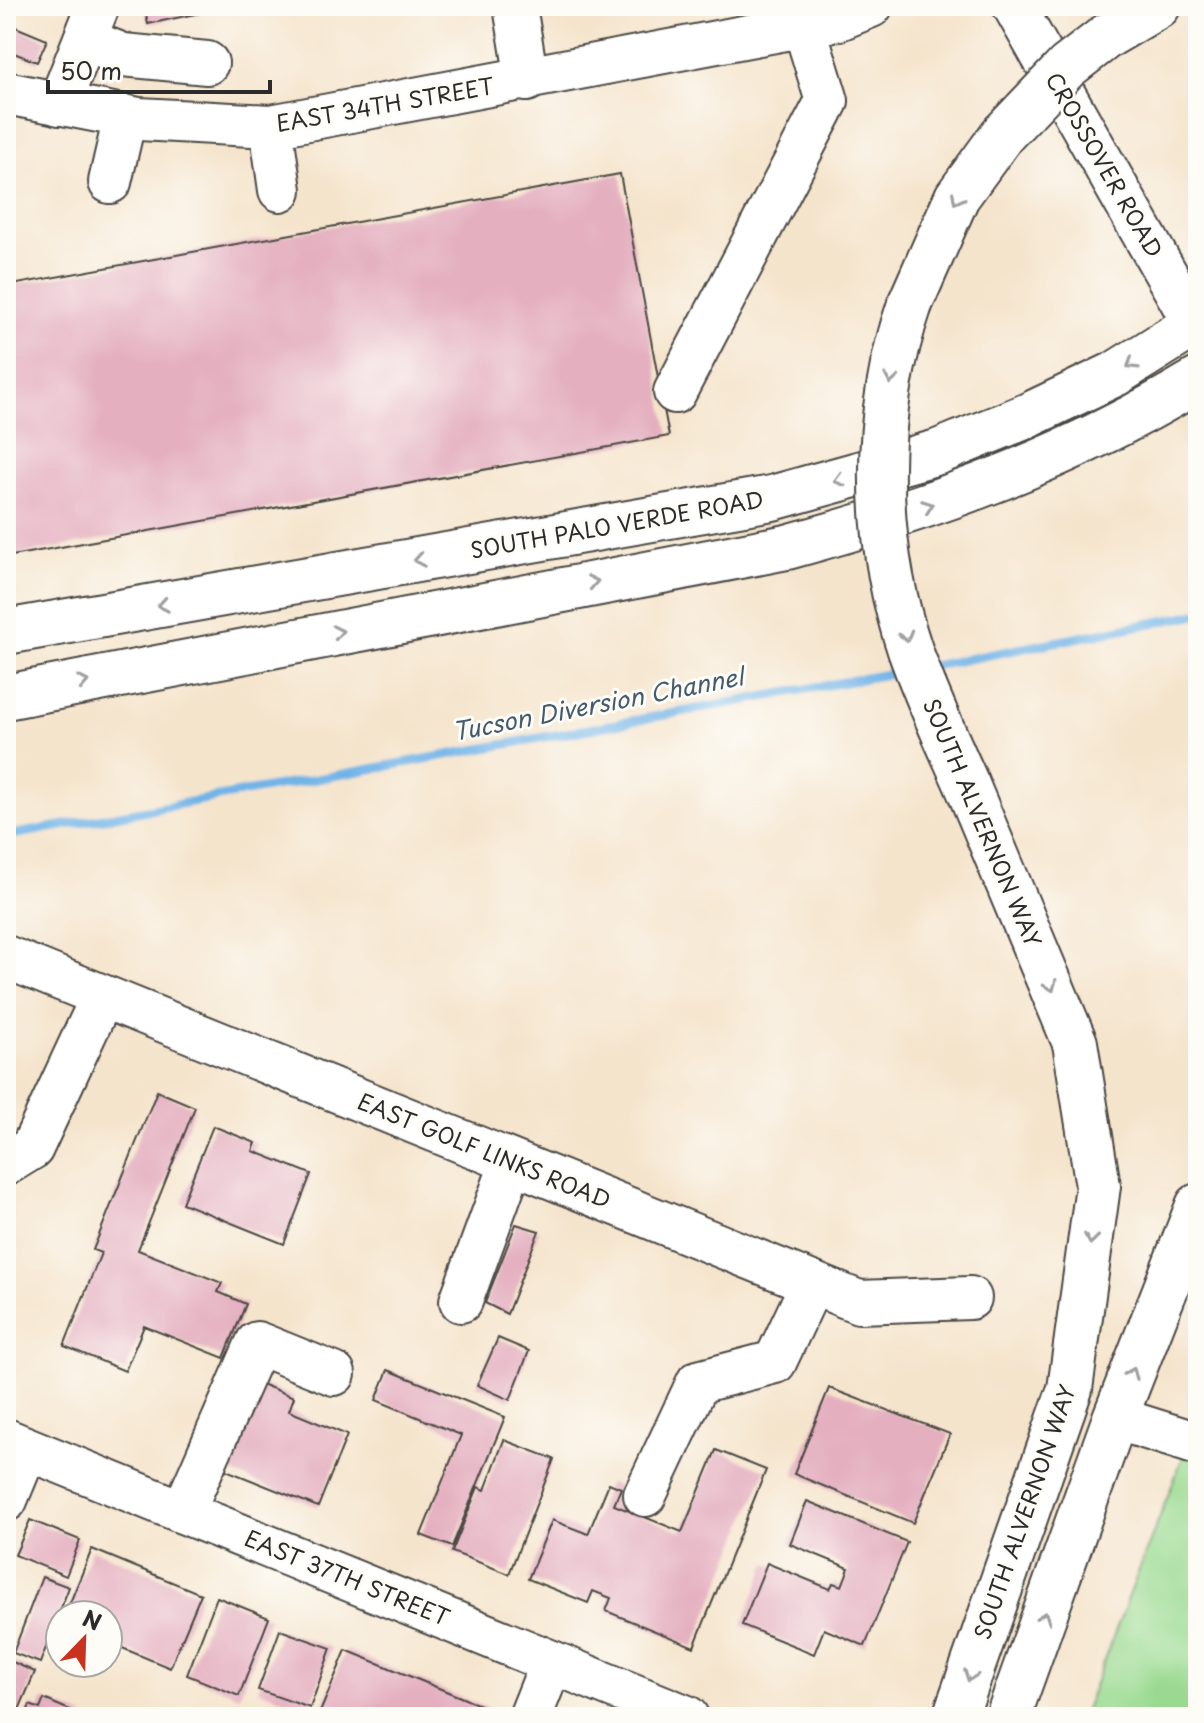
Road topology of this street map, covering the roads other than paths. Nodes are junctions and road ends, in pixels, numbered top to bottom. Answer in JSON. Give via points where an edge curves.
{"nodes":[{"id":1,"x":515,"y":6,"type":"edge"},
{"id":2,"x":871,"y":6,"type":"edge"},
{"id":3,"x":1014,"y":6,"type":"edge"},
{"id":4,"x":1158,"y":6,"type":"edge"},
{"id":5,"x":91,"y":23,"type":"edge"},
{"id":6,"x":804,"y":26,"type":"junction"},
{"id":7,"x":207,"y":63,"type":"dead end"},
{"id":8,"x":527,"y":80,"type":"junction"},
{"id":9,"x":6,"y":93,"type":"edge"},
{"id":10,"x":59,"y":104,"type":"junction"},
{"id":11,"x":125,"y":117,"type":"junction"},
{"id":12,"x":271,"y":126,"type":"junction"},
{"id":13,"x":110,"y":182,"type":"dead end"},
{"id":14,"x":280,"y":190,"type":"dead end"},
{"id":15,"x":1196,"y":323,"type":"edge"},
{"id":16,"x":1198,"y":380,"type":"edge"},
{"id":17,"x":675,"y":392,"type":"dead end"},
{"id":18,"x":6,"y":632,"type":"edge"},
{"id":19,"x":6,"y":697,"type":"edge"},
{"id":20,"x":6,"y":957,"type":"edge"},
{"id":21,"x":102,"y":997,"type":"junction"},
{"id":22,"x":512,"y":1162,"type":"junction"},
{"id":23,"x":6,"y":1164,"type":"edge"},
{"id":24,"x":1198,"y":1206,"type":"edge"},
{"id":25,"x":812,"y":1283,"type":"junction"},
{"id":26,"x":970,"y":1298,"type":"dead end"},
{"id":27,"x":461,"y":1301,"type":"dead end"},
{"id":28,"x":334,"y":1374,"type":"dead end"},
{"id":29,"x":1115,"y":1418,"type":"junction"},
{"id":30,"x":17,"y":1444,"type":"edge"},
{"id":31,"x":1198,"y":1444,"type":"edge"},
{"id":32,"x":645,"y":1495,"type":"dead end"},
{"id":33,"x":6,"y":1500,"type":"edge"},
{"id":34,"x":183,"y":1512,"type":"junction"},
{"id":35,"x":552,"y":1662,"type":"junction"},
{"id":36,"x":530,"y":1717,"type":"edge"},
{"id":37,"x":687,"y":1717,"type":"edge"},
{"id":38,"x":955,"y":1717,"type":"edge"},
{"id":39,"x":1008,"y":1717,"type":"edge"}],
"edges":[{"from":1,"to":8,"type":"street"},
{"from":2,"to":6,"type":"street","name":"EAST 34TH STREET"},
{"from":3,"to":15,"type":"street","name":"CROSSOVER ROAD"},
{"from":4,"to":38,"type":"main road","name":"SOUTH ALVERNON WAY","one_way":true,"bridge":true,"via":[[1107,36],[1056,77],[1002,135],[957,197],[910,304],[883,436],[883,512],[896,602],[910,651],[1075,1043],[1098,1186],[1070,1389]]},
{"from":5,"to":7,"type":"street","via":[[123,55]]},
{"from":5,"to":10,"type":"street"},
{"from":6,"to":8,"type":"street","name":"EAST 34TH STREET"},
{"from":6,"to":17,"type":"street","via":[[827,101]]},
{"from":8,"to":12,"type":"street","name":"EAST 34TH STREET"},
{"from":9,"to":10,"type":"street","name":"EAST 34TH STREET"},
{"from":10,"to":11,"type":"street","name":"EAST 34TH STREET"},
{"from":11,"to":12,"type":"street","name":"EAST 34TH STREET"},
{"from":11,"to":13,"type":"street"},
{"from":12,"to":14,"type":"street"},
{"from":15,"to":18,"type":"main road","name":"SOUTH PALO VERDE ROAD","one_way":true,"via":[[1115,374],[1016,421],[938,452],[772,498]]},
{"from":19,"to":16,"type":"main road","one_way":true,"via":[[787,547],[909,513],[996,481],[1096,437]]},
{"from":20,"to":21,"type":"street","name":"EAST GOLF LINKS ROAD"},
{"from":21,"to":22,"type":"street","name":"EAST GOLF LINKS ROAD"},
{"from":21,"to":23,"type":"street","via":[[32,1148]]},
{"from":22,"to":25,"type":"street","name":"EAST GOLF LINKS ROAD"},
{"from":22,"to":27,"type":"street"},
{"from":29,"to":24,"type":"main road","one_way":true},
{"from":25,"to":26,"type":"street","name":"EAST GOLF LINKS ROAD","via":[[859,1302]]},
{"from":25,"to":32,"type":"street","via":[[775,1362],[698,1382]]},
{"from":28,"to":34,"type":"street","via":[[257,1343]]},
{"from":29,"to":31,"type":"street"},
{"from":39,"to":29,"type":"main road","one_way":true},
{"from":30,"to":33,"type":"street"},
{"from":30,"to":34,"type":"street","name":"EAST 37TH STREET"},
{"from":34,"to":35,"type":"street","name":"EAST 37TH STREET"},
{"from":35,"to":36,"type":"street"},
{"from":35,"to":37,"type":"street","name":"EAST 37TH STREET"}]}
